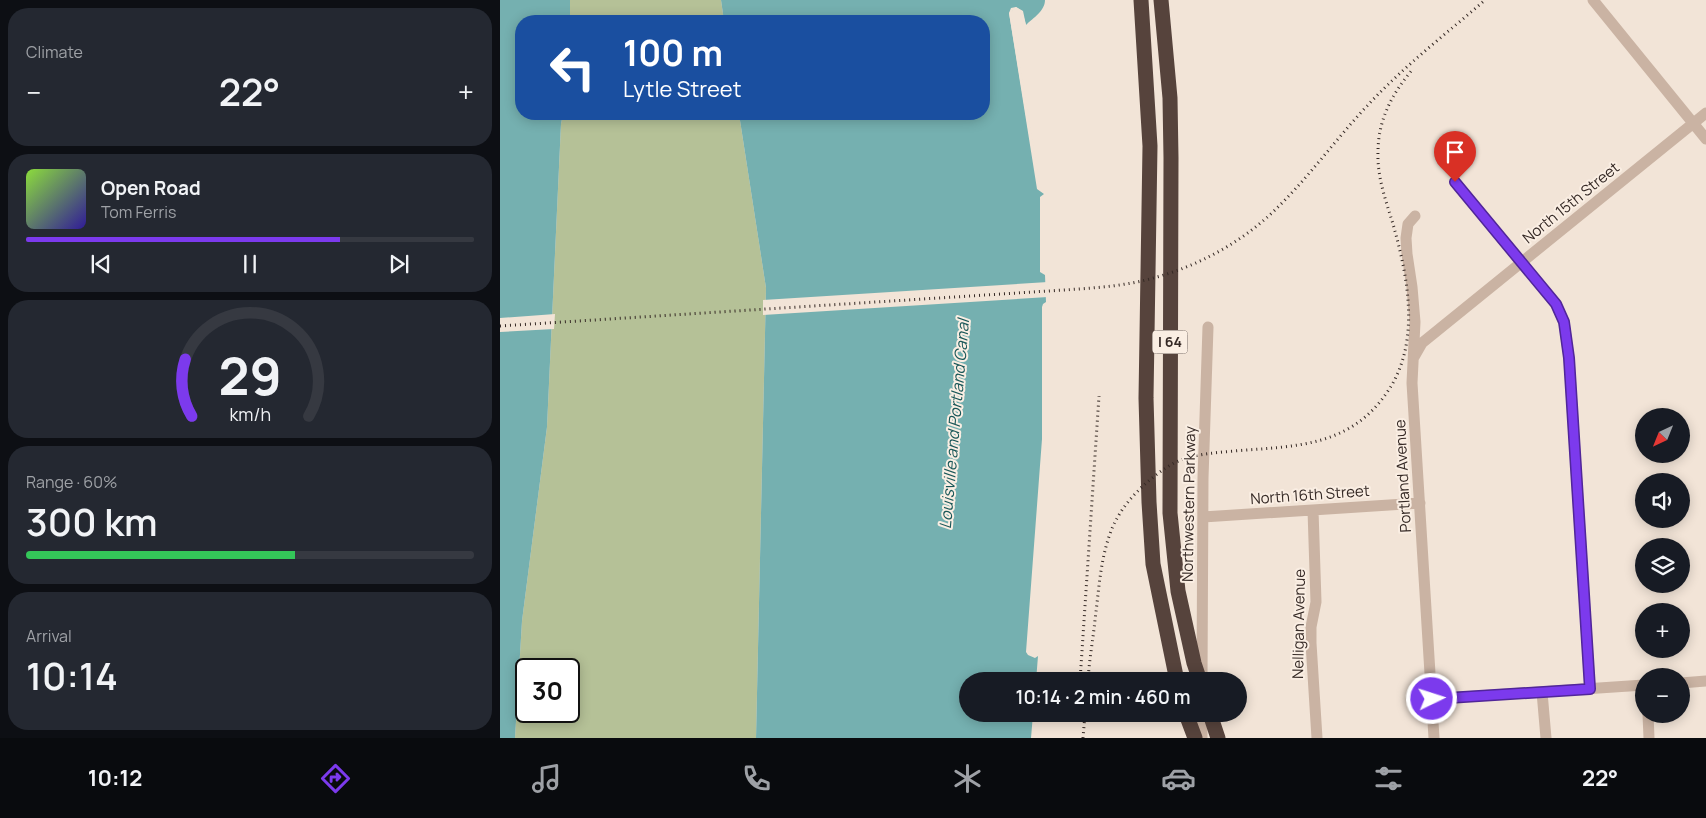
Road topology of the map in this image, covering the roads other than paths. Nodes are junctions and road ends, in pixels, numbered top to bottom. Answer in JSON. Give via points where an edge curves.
{"nodes":[{"id":1,"x":1141,"y":0,"type":"edge"},
{"id":2,"x":1162,"y":0,"type":"edge"},
{"id":3,"x":1593,"y":0,"type":"edge"},
{"id":4,"x":1706,"y":113,"type":"edge"},
{"id":5,"x":1694,"y":122,"type":"junction"},
{"id":6,"x":1706,"y":139,"type":"edge"},
{"id":7,"x":1455,"y":182,"type":"dead end"},
{"id":8,"x":1415,"y":216,"type":"dead end"},
{"id":9,"x":1522,"y":262,"type":"junction"},
{"id":10,"x":1208,"y":327,"type":"dead end"},
{"id":11,"x":1413,"y":358,"type":"junction"},
{"id":12,"x":1420,"y":503,"type":"junction"},
{"id":13,"x":1313,"y":510,"type":"junction"},
{"id":14,"x":1203,"y":517,"type":"junction"},
{"id":15,"x":1175,"y":672,"type":"edge"},
{"id":16,"x":1198,"y":672,"type":"edge"},
{"id":17,"x":1201,"y":672,"type":"edge"},
{"id":18,"x":1706,"y":682,"type":"edge"},
{"id":19,"x":1690,"y":683,"type":"edge"},
{"id":20,"x":1635,"y":686,"type":"edge"},
{"id":21,"x":1590,"y":689,"type":"junction"},
{"id":22,"x":1542,"y":692,"type":"junction"},
{"id":23,"x":1432,"y":699,"type":"junction"},
{"id":24,"x":1189,"y":722,"type":"edge"},
{"id":25,"x":1202,"y":722,"type":"edge"},
{"id":26,"x":1213,"y":722,"type":"edge"},
{"id":27,"x":1648,"y":723,"type":"edge"},
{"id":28,"x":1195,"y":738,"type":"edge"},
{"id":29,"x":1202,"y":738,"type":"edge"},
{"id":30,"x":1218,"y":738,"type":"edge"},
{"id":31,"x":1317,"y":738,"type":"edge"},
{"id":32,"x":1434,"y":738,"type":"edge"},
{"id":33,"x":1546,"y":738,"type":"edge"},
{"id":34,"x":1649,"y":738,"type":"edge"}],
"edges":[{"from":1,"to":15,"type":"highway","number":"I 64","via":[[1150,146],[1146,398],[1152,564]]},
{"from":2,"to":16,"type":"highway","number":"I 64","via":[[1171,158],[1170,513],[1178,591]]},
{"from":3,"to":5,"type":"street"},
{"from":4,"to":5,"type":"street","name":"North 15th Street"},
{"from":5,"to":6,"type":"street"},
{"from":5,"to":9,"type":"street","name":"North 15th Street"},
{"from":7,"to":9,"type":"street"},
{"from":8,"to":11,"type":"street","name":"Portland Avenue","via":[[1408,224],[1406,238],[1415,322]]},
{"from":9,"to":11,"type":"street","name":"North 15th Street","via":[[1422,344]]},
{"from":9,"to":21,"type":"street","via":[[1556,304],[1568,340]]},
{"from":10,"to":14,"type":"street","name":"Northwestern Parkway"},
{"from":11,"to":12,"type":"street","name":"Portland Avenue"},
{"from":12,"to":13,"type":"street","name":"North 16th Street"},
{"from":12,"to":23,"type":"street","name":"Portland Avenue"},
{"from":13,"to":14,"type":"street","name":"North 16th Street"},
{"from":13,"to":31,"type":"street","name":"Nelligan Avenue","via":[[1316,602],[1311,643]]},
{"from":14,"to":17,"type":"street","name":"Northwestern Parkway"},
{"from":18,"to":19,"type":"street"},
{"from":20,"to":21,"type":"street"},
{"from":21,"to":22,"type":"street"},
{"from":22,"to":23,"type":"street"},
{"from":22,"to":33,"type":"street"},
{"from":23,"to":32,"type":"street","name":"Portland Avenue"},
{"from":24,"to":28,"type":"highway"},
{"from":25,"to":29,"type":"street"},
{"from":26,"to":30,"type":"highway"},
{"from":27,"to":34,"type":"street"}]}
